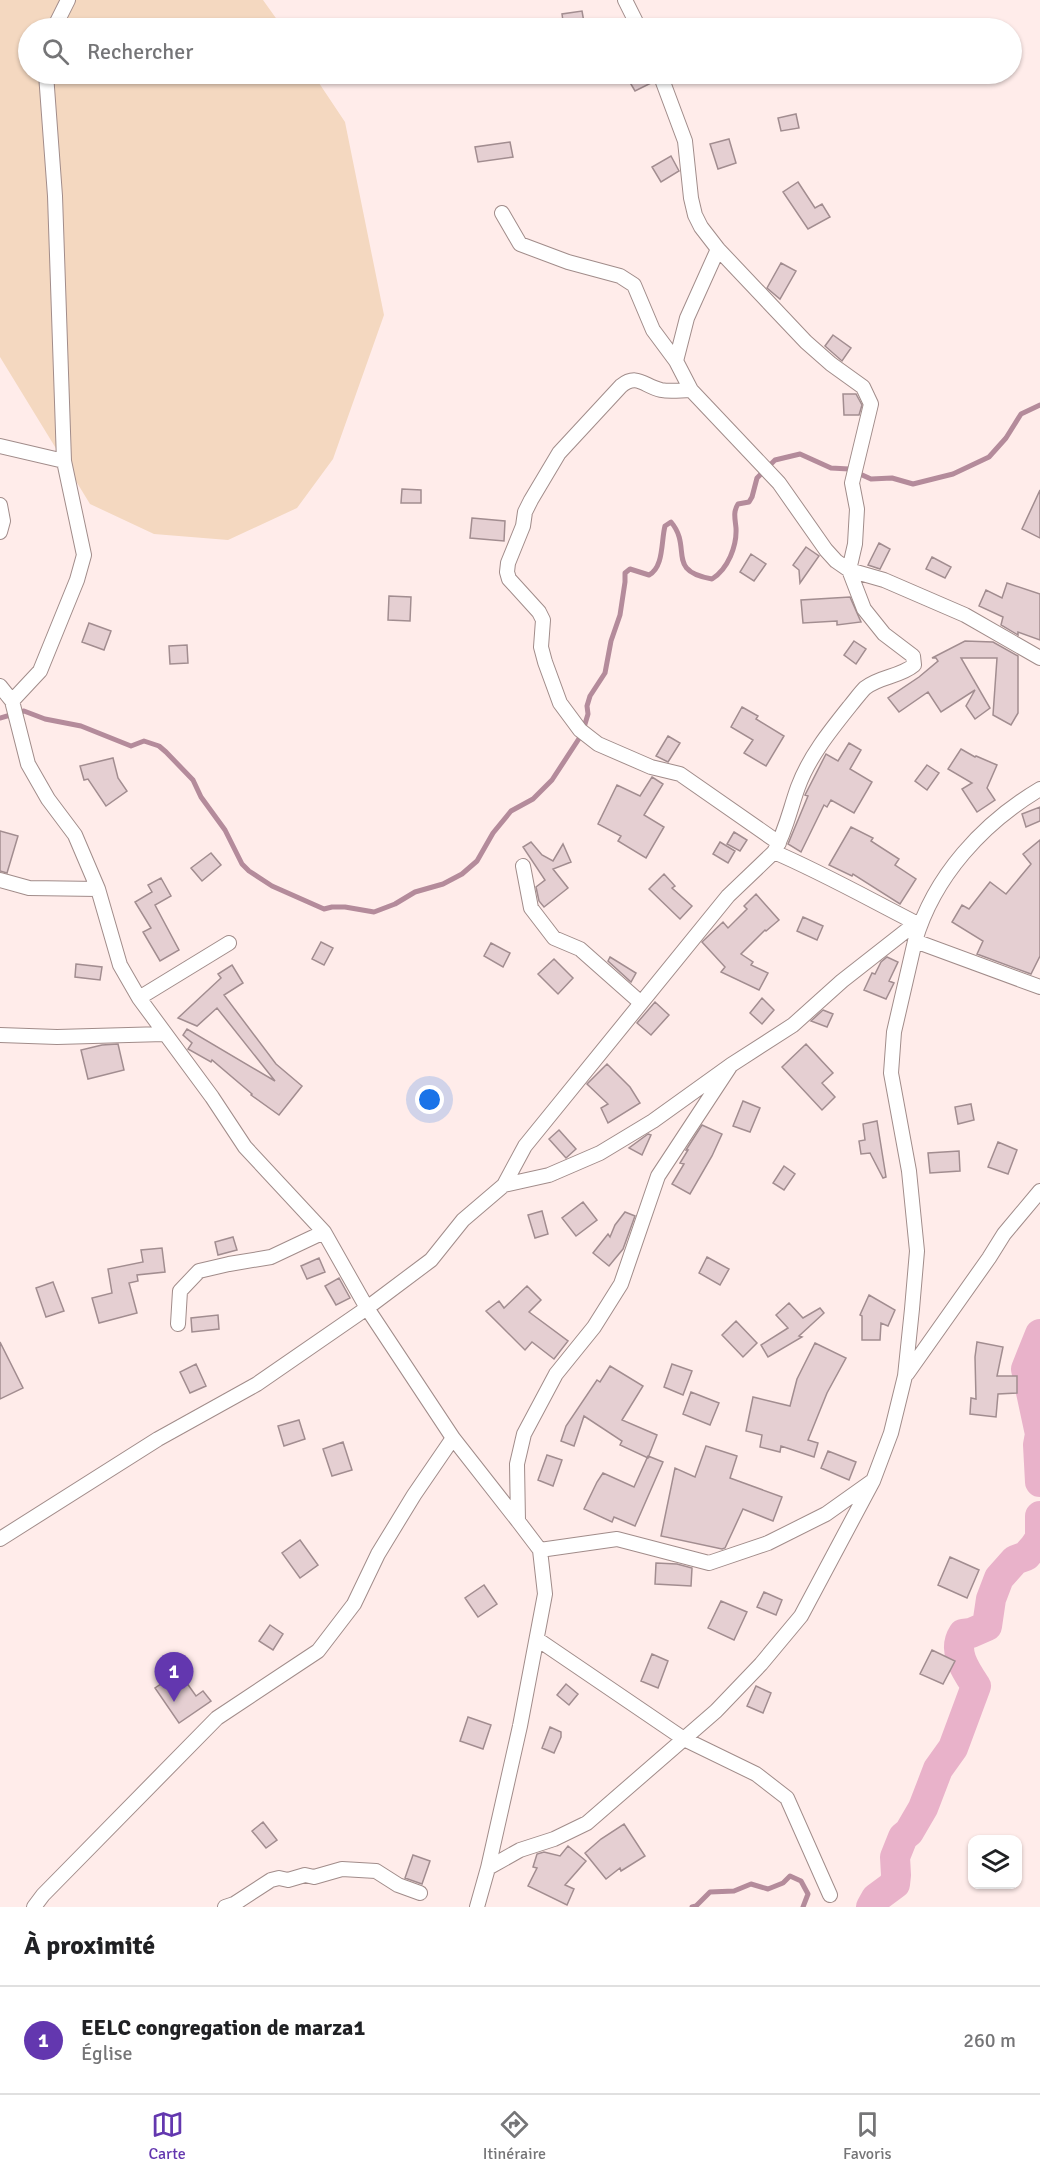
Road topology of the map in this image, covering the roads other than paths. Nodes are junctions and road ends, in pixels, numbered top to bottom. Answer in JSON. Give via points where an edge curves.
{"nodes":[{"id":1,"x":68,"y":0,"type":"edge"},
{"id":2,"x":625,"y":0,"type":"edge"},
{"id":3,"x":59,"y":18,"type":"edge"},
{"id":4,"x":634,"y":18,"type":"edge"},
{"id":5,"x":47,"y":84,"type":"edge"},
{"id":6,"x":664,"y":84,"type":"edge"},
{"id":7,"x":502,"y":213,"type":"dead end"},
{"id":8,"x":718,"y":249,"type":"junction"},
{"id":9,"x":676,"y":361,"type":"junction"},
{"id":10,"x":691,"y":390,"type":"junction"},
{"id":11,"x":0,"y":446,"type":"edge"},
{"id":12,"x":64,"y":461,"type":"junction"},
{"id":13,"x":0,"y":505,"type":"edge"},
{"id":14,"x":0,"y":532,"type":"edge"},
{"id":15,"x":849,"y":570,"type":"junction"},
{"id":16,"x":1040,"y":658,"type":"edge"},
{"id":17,"x":0,"y":686,"type":"edge"},
{"id":18,"x":12,"y":701,"type":"junction"},
{"id":19,"x":1040,"y":789,"type":"edge"},
{"id":20,"x":776,"y":848,"type":"junction"},
{"id":21,"x":523,"y":866,"type":"dead end"},
{"id":22,"x":0,"y":880,"type":"edge"},
{"id":23,"x":98,"y":889,"type":"junction"},
{"id":24,"x":917,"y":931,"type":"junction"},
{"id":25,"x":229,"y":943,"type":"dead end"},
{"id":26,"x":1040,"y":987,"type":"edge"},
{"id":27,"x":140,"y":998,"type":"junction"},
{"id":28,"x":642,"y":1003,"type":"junction"},
{"id":29,"x":164,"y":1034,"type":"junction"},
{"id":30,"x":0,"y":1035,"type":"edge"},
{"id":31,"x":731,"y":1065,"type":"junction"},
{"id":32,"x":504,"y":1185,"type":"junction"},
{"id":33,"x":1040,"y":1191,"type":"edge"},
{"id":34,"x":324,"y":1232,"type":"junction"},
{"id":35,"x":367,"y":1308,"type":"junction"},
{"id":36,"x":178,"y":1324,"type":"dead end"},
{"id":37,"x":905,"y":1376,"type":"junction"},
{"id":38,"x":453,"y":1438,"type":"junction"},
{"id":39,"x":873,"y":1481,"type":"junction"},
{"id":40,"x":518,"y":1521,"type":"junction"},
{"id":41,"x":0,"y":1539,"type":"edge"},
{"id":42,"x":540,"y":1550,"type":"junction"},
{"id":43,"x":537,"y":1638,"type":"junction"},
{"id":44,"x":684,"y":1739,"type":"junction"},
{"id":45,"x":488,"y":1868,"type":"junction"},
{"id":46,"x":420,"y":1893,"type":"dead end"},
{"id":47,"x":830,"y":1895,"type":"dead end"},
{"id":48,"x":34,"y":1907,"type":"edge"},
{"id":49,"x":225,"y":1907,"type":"edge"},
{"id":50,"x":477,"y":1907,"type":"edge"}],
"edges":[{"from":1,"to":3,"type":"street"},
{"from":2,"to":4,"type":"street"},
{"from":5,"to":12,"type":"street","via":[[55,196]]},
{"from":6,"to":8,"type":"street","via":[[685,141],[695,215]]},
{"from":7,"to":9,"type":"street","via":[[520,244],[620,276],[634,285],[653,330]]},
{"from":8,"to":9,"type":"street","via":[[687,318]]},
{"from":8,"to":15,"type":"street","via":[[806,342],[863,387],[871,404],[852,483],[857,509]]},
{"from":9,"to":10,"type":"street"},
{"from":10,"to":15,"type":"street","via":[[779,483],[826,550]]},
{"from":10,"to":20,"type":"street","via":[[668,391],[635,379],[621,386],[559,453],[525,512],[507,572],[543,620],[540,647],[545,662],[560,704],[580,730],[598,744],[641,763],[681,774]]},
{"from":11,"to":12,"type":"street"},
{"from":12,"to":18,"type":"street","via":[[84,555],[40,671]]},
{"from":13,"to":14,"type":"street"},
{"from":15,"to":16,"type":"street","via":[[884,580],[965,615]]},
{"from":15,"to":20,"type":"street","via":[[864,609],[884,634],[913,656],[914,664],[905,672],[880,679],[865,689],[836,723],[812,758]]},
{"from":17,"to":18,"type":"street"},
{"from":18,"to":23,"type":"street","via":[[28,764],[75,835]]},
{"from":19,"to":24,"type":"street","via":[[1014,804],[969,847],[936,890]]},
{"from":20,"to":24,"type":"street"},
{"from":20,"to":28,"type":"street","via":[[728,896]]},
{"from":21,"to":28,"type":"street","via":[[531,908],[554,938],[580,949]]},
{"from":22,"to":23,"type":"street","via":[[28,888]]},
{"from":23,"to":27,"type":"street","via":[[120,965]]},
{"from":24,"to":26,"type":"street"},
{"from":24,"to":31,"type":"street","via":[[842,981],[792,1024]]},
{"from":24,"to":37,"type":"street","via":[[894,1032],[891,1073],[909,1171],[917,1251]]},
{"from":25,"to":27,"type":"street"},
{"from":27,"to":29,"type":"street"},
{"from":28,"to":32,"type":"street","via":[[525,1146]]},
{"from":29,"to":30,"type":"street"},
{"from":29,"to":34,"type":"street","via":[[245,1147]]},
{"from":31,"to":32,"type":"street","via":[[600,1153],[549,1175]]},
{"from":31,"to":40,"type":"street","via":[[658,1176],[621,1284],[594,1327],[556,1374],[524,1434],[517,1464]]},
{"from":32,"to":35,"type":"street","via":[[463,1220],[431,1260]]},
{"from":33,"to":37,"type":"street","via":[[1004,1234]]},
{"from":34,"to":35,"type":"street"},
{"from":34,"to":36,"type":"street","via":[[271,1257],[199,1271],[180,1291]]},
{"from":35,"to":38,"type":"street"},
{"from":35,"to":41,"type":"street","via":[[257,1384],[158,1439]]},
{"from":37,"to":39,"type":"street","via":[[891,1433]]},
{"from":38,"to":40,"type":"street"},
{"from":38,"to":48,"type":"street","via":[[378,1554],[354,1604],[318,1651],[218,1718]]},
{"from":39,"to":42,"type":"street","via":[[826,1514],[768,1543],[709,1563],[617,1539]]},
{"from":39,"to":44,"type":"street","via":[[801,1616],[762,1664]]},
{"from":40,"to":42,"type":"street"},
{"from":42,"to":43,"type":"street","via":[[545,1594]]},
{"from":43,"to":44,"type":"street"},
{"from":43,"to":45,"type":"street"},
{"from":44,"to":45,"type":"street","via":[[587,1823],[520,1850]]},
{"from":44,"to":47,"type":"street","via":[[756,1774],[787,1798]]},
{"from":45,"to":50,"type":"street"},
{"from":46,"to":49,"type":"street","via":[[376,1871],[342,1869],[314,1877],[271,1880]]}]}
